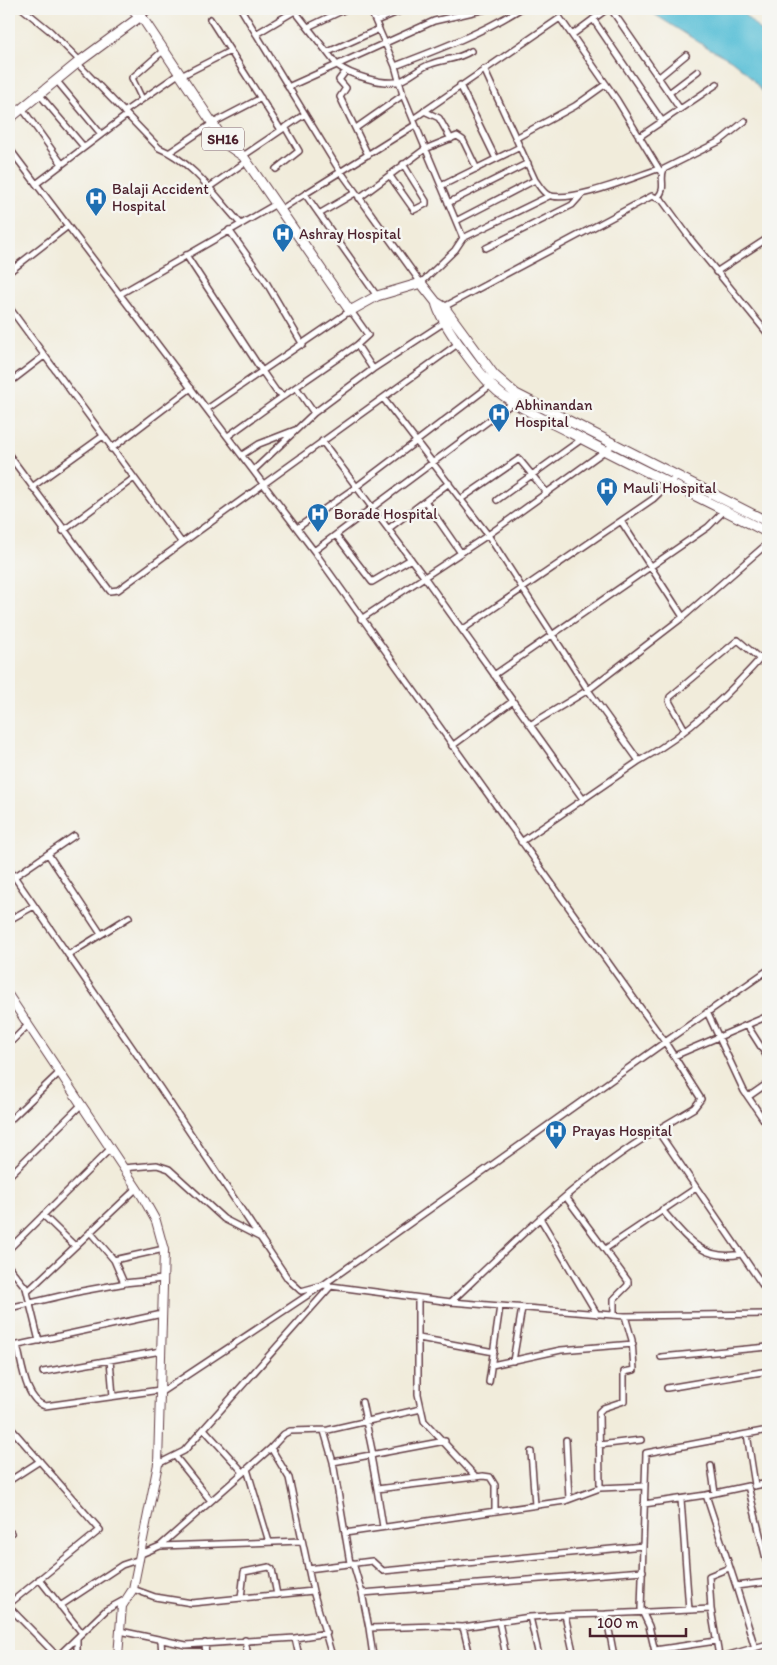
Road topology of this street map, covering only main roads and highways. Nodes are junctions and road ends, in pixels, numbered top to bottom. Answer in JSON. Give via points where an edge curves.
{"nodes":[{"id":1,"x":9,"y":119,"type":"edge"},
{"id":2,"x":439,"y":306,"type":"junction"},
{"id":3,"x":516,"y":399,"type":"junction"},
{"id":4,"x":728,"y":506,"type":"junction"},
{"id":5,"x":768,"y":522,"type":"edge"},
{"id":6,"x":768,"y":533,"type":"edge"}],
"edges":[{"from":1,"to":2,"type":"main road","number":"SH16","via":[[139,17],[227,145],[245,158],[351,311],[377,296],[421,283]]},
{"from":2,"to":3,"type":"main road"},
{"from":2,"to":3,"type":"main road","via":[[445,322],[491,385]]},
{"from":3,"to":4,"type":"main road","via":[[678,476]]},
{"from":3,"to":4,"type":"main road","via":[[605,452],[671,484]]},
{"from":4,"to":5,"type":"main road"},
{"from":4,"to":6,"type":"main road"}]}
